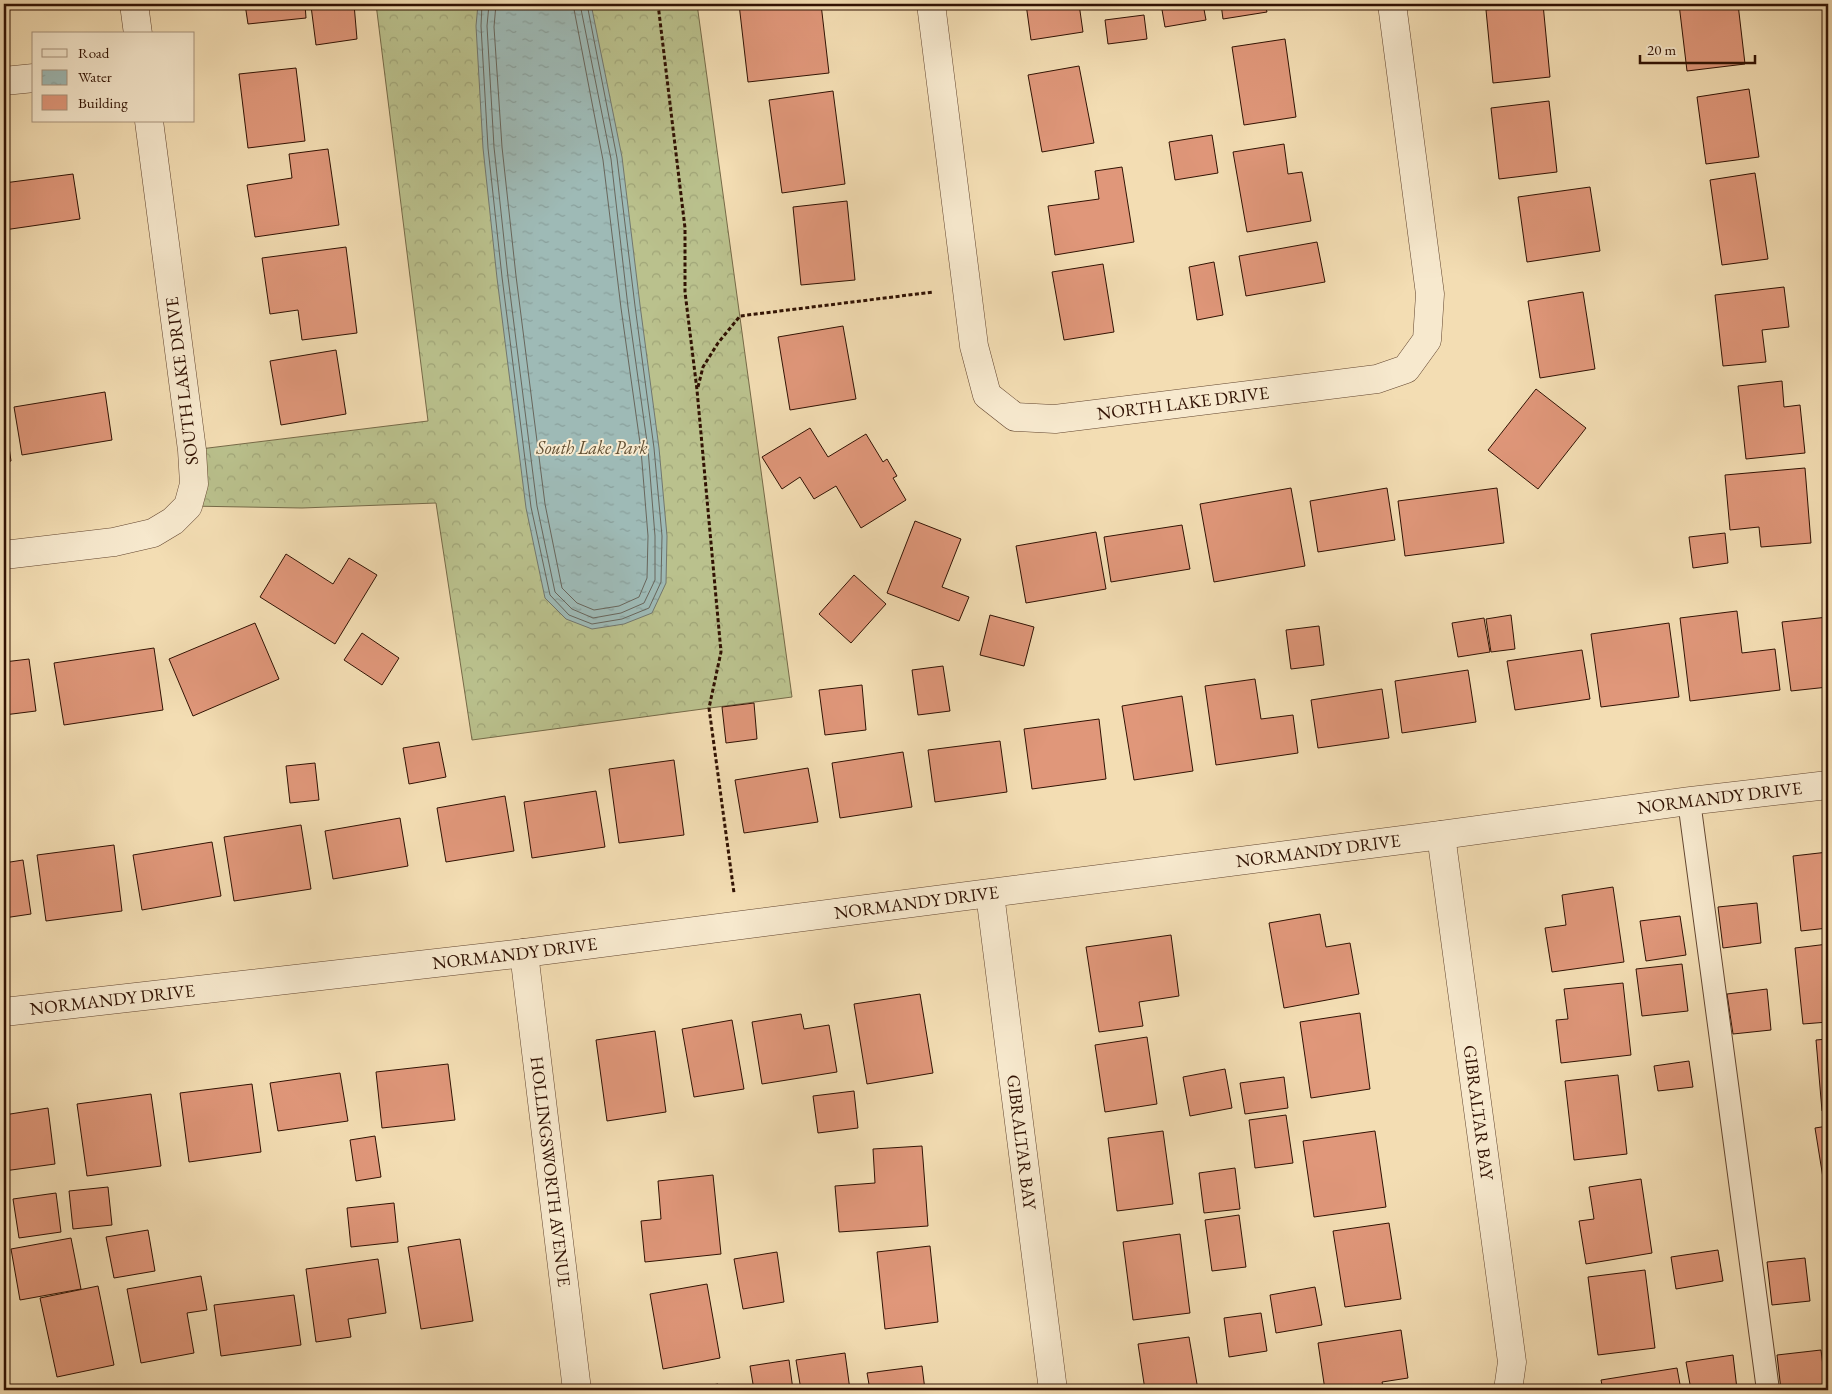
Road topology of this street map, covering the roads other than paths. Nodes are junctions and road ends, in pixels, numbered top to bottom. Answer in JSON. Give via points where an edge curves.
{"nodes":[{"id":1,"x":134,"y":4,"type":"edge"},
{"id":2,"x":931,"y":4,"type":"edge"},
{"id":3,"x":1392,"y":4,"type":"edge"},
{"id":4,"x":138,"y":32,"type":"edge"},
{"id":5,"x":32,"y":78,"type":"edge"},
{"id":6,"x":4,"y":81,"type":"edge"},
{"id":7,"x":149,"y":122,"type":"edge"},
{"id":8,"x":4,"y":556,"type":"edge"},
{"id":9,"x":1828,"y":785,"type":"edge"},
{"id":10,"x":1688,"y":801,"type":"junction"},
{"id":11,"x":1441,"y":836,"type":"junction"},
{"id":12,"x":990,"y":894,"type":"junction"},
{"id":13,"x":524,"y":953,"type":"junction"},
{"id":14,"x":4,"y":1012,"type":"edge"},
{"id":15,"x":577,"y":1390,"type":"edge"},
{"id":16,"x":1053,"y":1390,"type":"edge"},
{"id":17,"x":1508,"y":1390,"type":"edge"},
{"id":18,"x":1768,"y":1390,"type":"edge"}],
"edges":[{"from":1,"to":4,"type":"street"},
{"from":2,"to":3,"type":"street","name":"NORTH LAKE DRIVE","via":[[974,346],[987,395],[1014,417],[1055,419],[1376,379],[1406,369],[1427,340],[1430,294]]},
{"from":5,"to":6,"type":"street"},
{"from":7,"to":8,"type":"street","name":"SOUTH LAKE DRIVE","via":[[192,450],[194,484],[188,506],[173,521],[153,533],[114,542]]},
{"from":9,"to":10,"type":"street","name":"NORMANDY DRIVE"},
{"from":10,"to":11,"type":"street","name":"NORMANDY DRIVE"},
{"from":10,"to":18,"type":"lane"},
{"from":11,"to":12,"type":"street","name":"NORMANDY DRIVE"},
{"from":11,"to":17,"type":"street","name":"GIBRALTAR BAY","via":[[1512,1362]]},
{"from":12,"to":13,"type":"street","name":"NORMANDY DRIVE"},
{"from":12,"to":16,"type":"street","name":"GIBRALTAR BAY"},
{"from":13,"to":14,"type":"street","name":"NORMANDY DRIVE"},
{"from":13,"to":15,"type":"street","name":"HOLLINGSWORTH AVENUE"}]}
